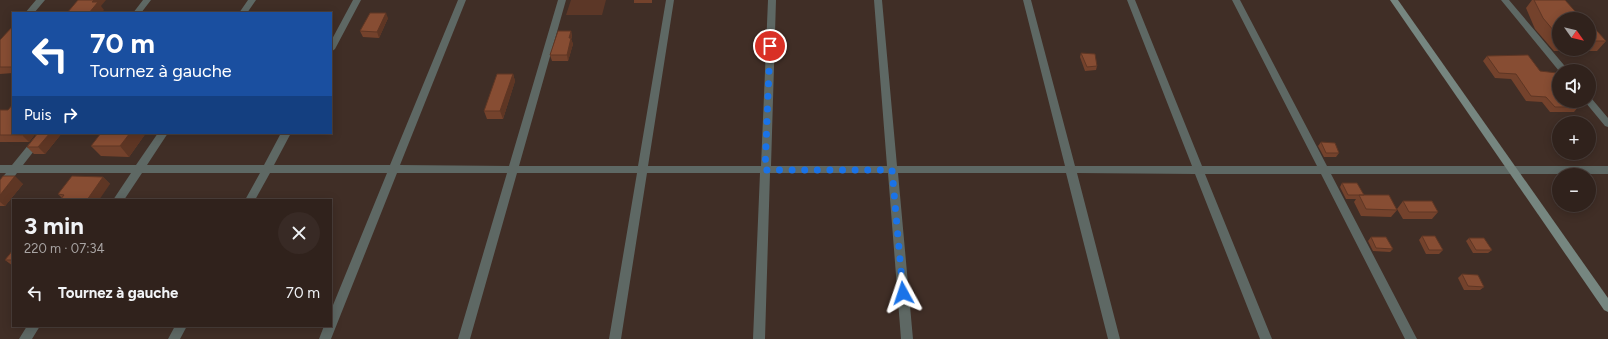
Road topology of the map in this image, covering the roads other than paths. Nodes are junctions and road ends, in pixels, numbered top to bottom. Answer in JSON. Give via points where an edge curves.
{"nodes":[{"id":1,"x":41,"y":0,"type":"edge"},
{"id":2,"x":146,"y":0,"type":"edge"},
{"id":3,"x":252,"y":0,"type":"edge"},
{"id":4,"x":357,"y":0,"type":"edge"},
{"id":5,"x":462,"y":0,"type":"edge"},
{"id":6,"x":562,"y":0,"type":"edge"},
{"id":7,"x":670,"y":0,"type":"edge"},
{"id":8,"x":772,"y":0,"type":"edge"},
{"id":9,"x":878,"y":0,"type":"edge"},
{"id":10,"x":1027,"y":0,"type":"edge"},
{"id":11,"x":1131,"y":0,"type":"edge"},
{"id":12,"x":1236,"y":0,"type":"edge"},
{"id":13,"x":1394,"y":0,"type":"edge"},
{"id":14,"x":1505,"y":0,"type":"edge"},
{"id":15,"x":30,"y":12,"type":"edge"},
{"id":16,"x":137,"y":12,"type":"edge"},
{"id":17,"x":244,"y":12,"type":"edge"},
{"id":18,"x":332,"y":47,"type":"edge"},
{"id":19,"x":1558,"y":64,"type":"edge"},
{"id":20,"x":1595,"y":108,"type":"edge"},
{"id":21,"x":1608,"y":124,"type":"edge"},
{"id":22,"x":42,"y":134,"type":"edge"},
{"id":23,"x":162,"y":134,"type":"edge"},
{"id":24,"x":285,"y":134,"type":"edge"},
{"id":25,"x":0,"y":169,"type":"edge"},
{"id":26,"x":14,"y":169,"type":"junction"},
{"id":27,"x":138,"y":169,"type":"junction"},
{"id":28,"x":266,"y":170,"type":"junction"},
{"id":29,"x":393,"y":170,"type":"junction"},
{"id":30,"x":513,"y":170,"type":"junction"},
{"id":31,"x":642,"y":170,"type":"junction"},
{"id":32,"x":765,"y":170,"type":"junction"},
{"id":33,"x":892,"y":170,"type":"junction"},
{"id":34,"x":1071,"y":170,"type":"junction"},
{"id":35,"x":1324,"y":170,"type":"junction"},
{"id":36,"x":1513,"y":170,"type":"junction"},
{"id":37,"x":1608,"y":170,"type":"edge"},
{"id":38,"x":1199,"y":171,"type":"junction"},
{"id":39,"x":0,"y":187,"type":"edge"},
{"id":40,"x":119,"y":199,"type":"edge"},
{"id":41,"x":251,"y":199,"type":"edge"},
{"id":42,"x":1608,"y":307,"type":"edge"},
{"id":43,"x":332,"y":322,"type":"edge"},
{"id":44,"x":33,"y":327,"type":"edge"},
{"id":45,"x":180,"y":327,"type":"edge"},
{"id":46,"x":330,"y":327,"type":"edge"},
{"id":47,"x":25,"y":339,"type":"edge"},
{"id":48,"x":174,"y":339,"type":"edge"},
{"id":49,"x":325,"y":339,"type":"edge"},
{"id":50,"x":464,"y":339,"type":"edge"},
{"id":51,"x":615,"y":339,"type":"edge"},
{"id":52,"x":759,"y":339,"type":"edge"},
{"id":53,"x":907,"y":339,"type":"edge"},
{"id":54,"x":1114,"y":339,"type":"edge"},
{"id":55,"x":1266,"y":339,"type":"edge"},
{"id":56,"x":1411,"y":339,"type":"edge"}],
"edges":[{"from":1,"to":15,"type":"street"},
{"from":2,"to":16,"type":"street"},
{"from":3,"to":17,"type":"street"},
{"from":4,"to":18,"type":"street"},
{"from":5,"to":29,"type":"street"},
{"from":6,"to":30,"type":"street"},
{"from":7,"to":31,"type":"street"},
{"from":8,"to":32,"type":"street"},
{"from":9,"to":33,"type":"street"},
{"from":10,"to":34,"type":"street"},
{"from":11,"to":38,"type":"street"},
{"from":12,"to":35,"type":"street"},
{"from":13,"to":36,"type":"main road"},
{"from":14,"to":19,"type":"street"},
{"from":20,"to":21,"type":"street"},
{"from":22,"to":26,"type":"street"},
{"from":23,"to":27,"type":"street"},
{"from":24,"to":28,"type":"street"},
{"from":25,"to":26,"type":"street"},
{"from":26,"to":27,"type":"street"},
{"from":26,"to":39,"type":"street"},
{"from":27,"to":28,"type":"street"},
{"from":27,"to":40,"type":"street"},
{"from":28,"to":29,"type":"street"},
{"from":28,"to":41,"type":"street"},
{"from":29,"to":30,"type":"street"},
{"from":29,"to":43,"type":"street"},
{"from":30,"to":31,"type":"street"},
{"from":30,"to":50,"type":"street"},
{"from":31,"to":32,"type":"street"},
{"from":31,"to":51,"type":"street"},
{"from":32,"to":33,"type":"street"},
{"from":32,"to":52,"type":"street"},
{"from":33,"to":34,"type":"street"},
{"from":33,"to":53,"type":"street"},
{"from":34,"to":38,"type":"street"},
{"from":34,"to":54,"type":"street"},
{"from":35,"to":36,"type":"street"},
{"from":35,"to":38,"type":"street"},
{"from":35,"to":56,"type":"street"},
{"from":36,"to":37,"type":"street"},
{"from":36,"to":42,"type":"main road"},
{"from":38,"to":55,"type":"street"},
{"from":44,"to":47,"type":"street"},
{"from":45,"to":48,"type":"street"},
{"from":46,"to":49,"type":"street"}]}
